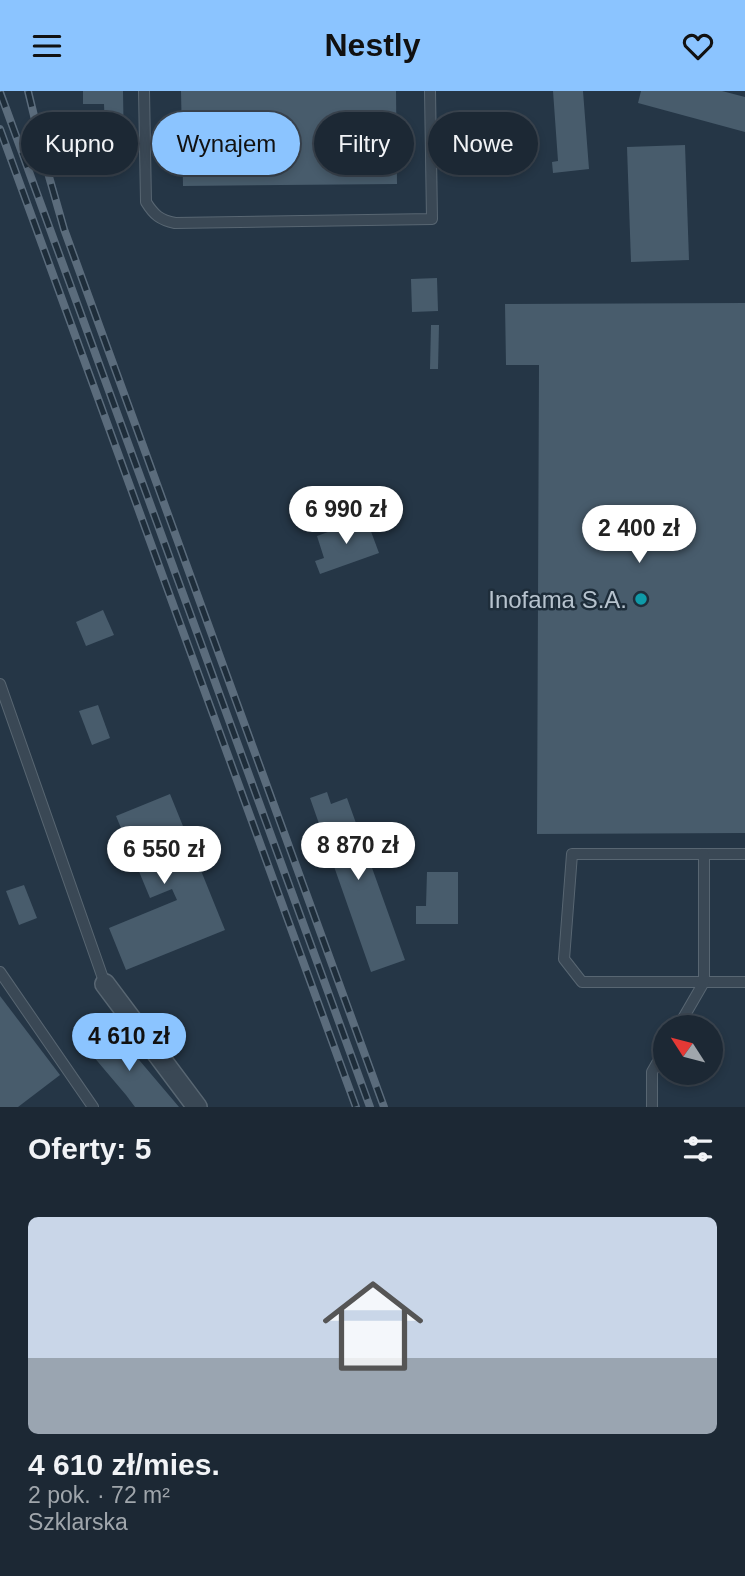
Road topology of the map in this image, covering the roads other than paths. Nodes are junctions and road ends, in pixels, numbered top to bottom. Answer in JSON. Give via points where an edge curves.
{"nodes":[{"id":1,"x":144,"y":91,"type":"edge"},
{"id":2,"x":430,"y":91,"type":"edge"},
{"id":3,"x":0,"y":684,"type":"edge"},
{"id":4,"x":704,"y":854,"type":"junction"},
{"id":5,"x":745,"y":854,"type":"edge"},
{"id":6,"x":0,"y":972,"type":"edge"},
{"id":7,"x":704,"y":982,"type":"junction"},
{"id":8,"x":745,"y":982,"type":"edge"},
{"id":9,"x":105,"y":984,"type":"joint"},
{"id":10,"x":685,"y":1015,"type":"edge"},
{"id":11,"x":653,"y":1070,"type":"edge"},
{"id":12,"x":93,"y":1107,"type":"edge"},
{"id":13,"x":197,"y":1107,"type":"edge"},
{"id":14,"x":652,"y":1107,"type":"edge"}],
"edges":[{"from":1,"to":2,"type":"lane","via":[[146,202],[153,215],[176,223],[432,219]]},
{"from":3,"to":9,"type":"lane"},
{"from":4,"to":5,"type":"lane"},
{"from":4,"to":7,"type":"lane"},
{"from":4,"to":7,"type":"lane","via":[[572,854],[564,959],[582,982]]},
{"from":6,"to":12,"type":"lane"},
{"from":7,"to":8,"type":"lane"},
{"from":7,"to":10,"type":"lane"},
{"from":9,"to":13,"type":"street"},
{"from":11,"to":14,"type":"lane"}]}
